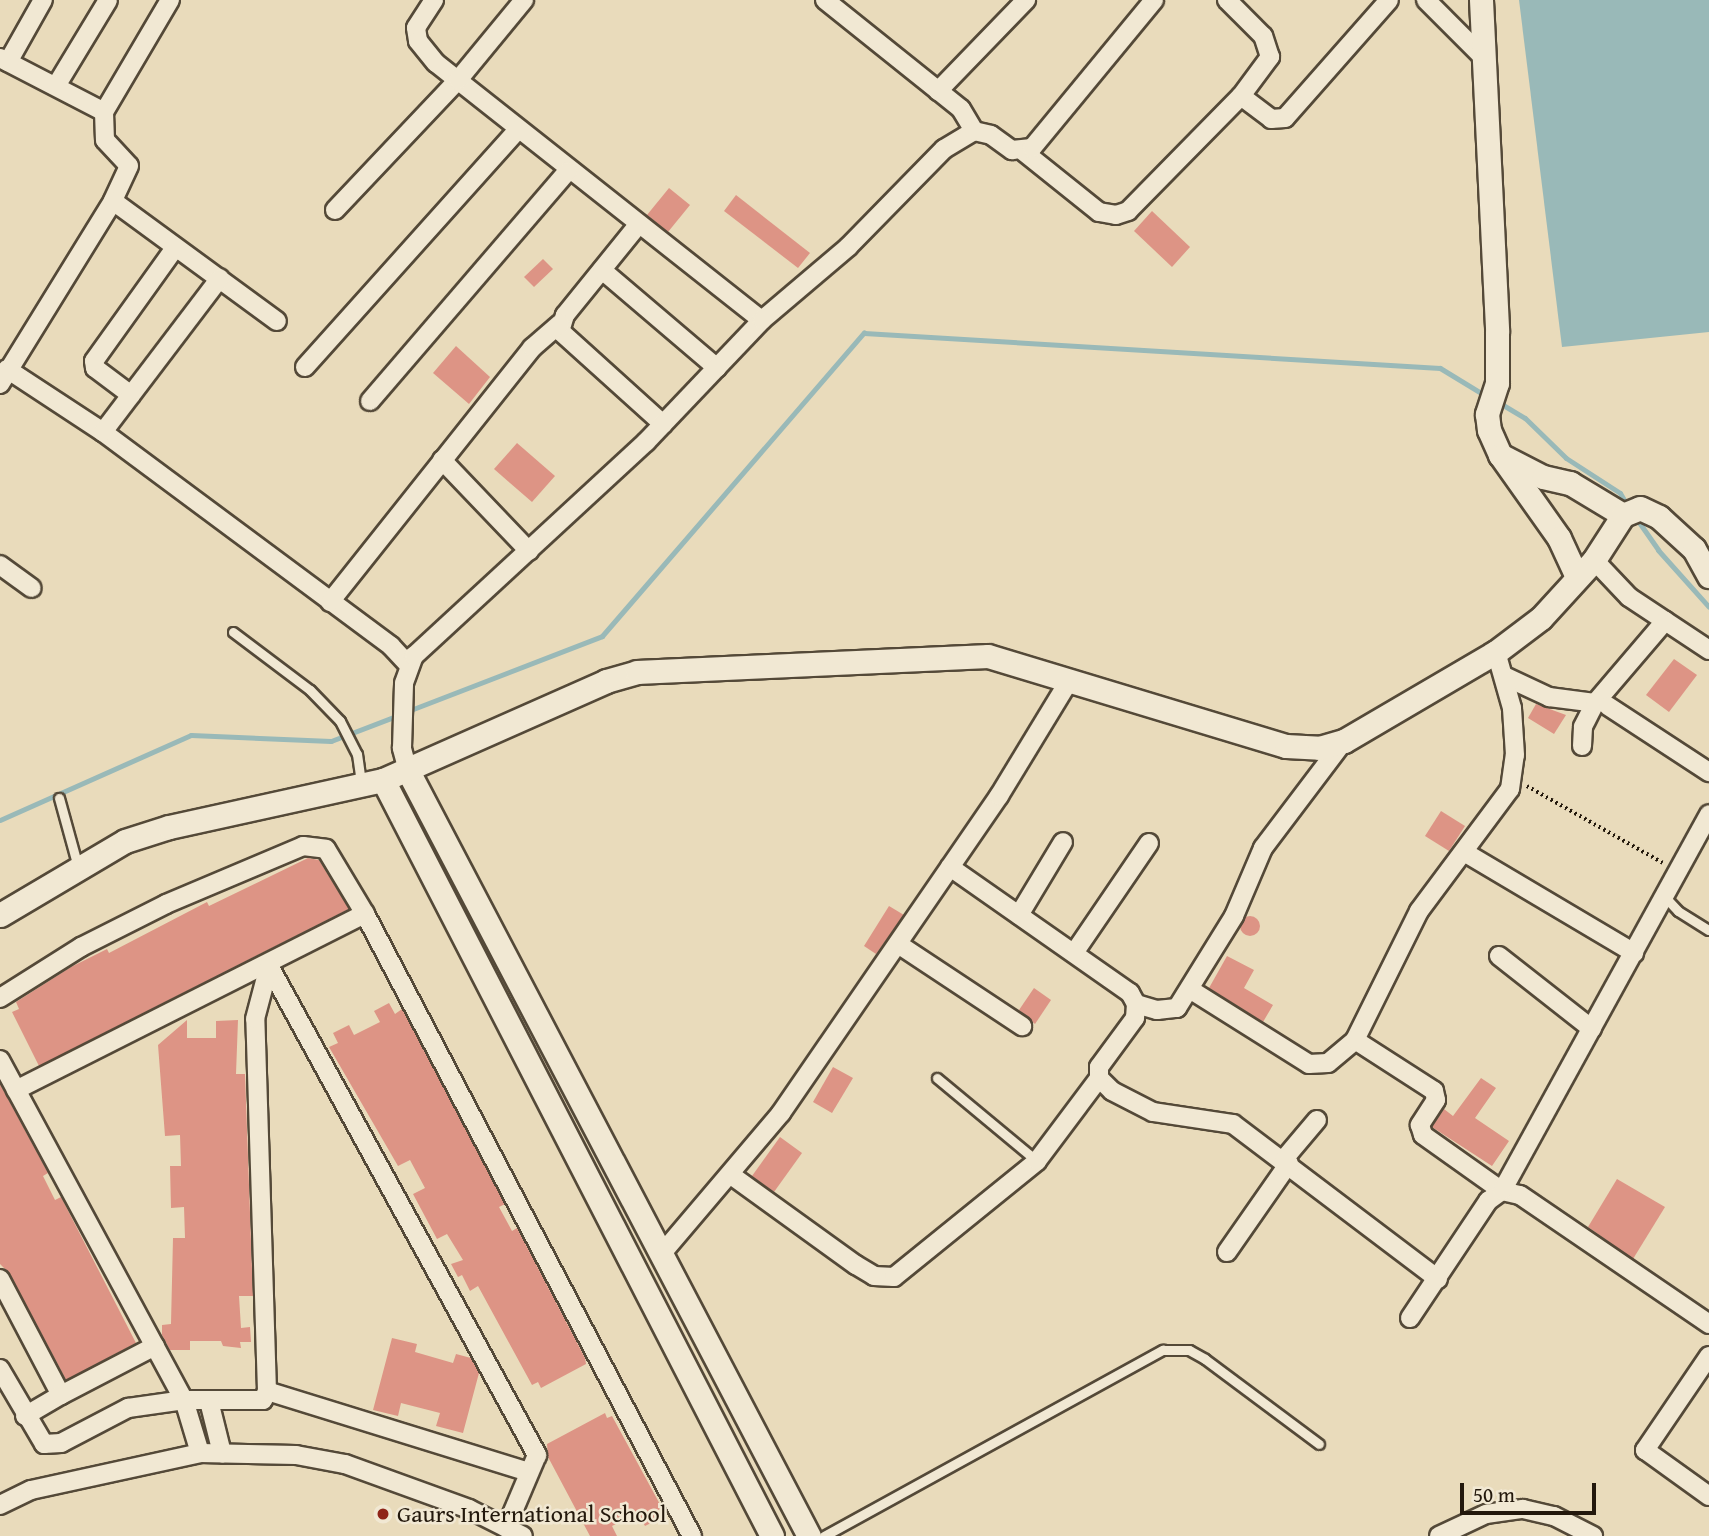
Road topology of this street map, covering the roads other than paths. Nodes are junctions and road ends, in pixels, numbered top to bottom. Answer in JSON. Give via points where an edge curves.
{"nodes":[{"id":1,"x":43,"y":0,"type":"edge"},
{"id":2,"x":108,"y":0,"type":"edge"},
{"id":3,"x":170,"y":0,"type":"edge"},
{"id":4,"x":434,"y":0,"type":"edge"},
{"id":5,"x":524,"y":0,"type":"edge"},
{"id":6,"x":825,"y":0,"type":"edge"},
{"id":7,"x":1026,"y":0,"type":"edge"},
{"id":8,"x":1154,"y":0,"type":"edge"},
{"id":9,"x":1227,"y":0,"type":"edge"},
{"id":10,"x":1389,"y":0,"type":"edge"},
{"id":11,"x":1426,"y":0,"type":"edge"},
{"id":12,"x":1481,"y":0,"type":"edge"},
{"id":13,"x":1484,"y":58,"type":"junction"},
{"id":14,"x":4,"y":60,"type":"edge"},
{"id":15,"x":458,"y":80,"type":"junction"},
{"id":16,"x":56,"y":86,"type":"junction"},
{"id":17,"x":938,"y":91,"type":"junction"},
{"id":18,"x":1241,"y":96,"type":"junction"},
{"id":19,"x":104,"y":112,"type":"junction"},
{"id":20,"x":518,"y":130,"type":"junction"},
{"id":21,"x":974,"y":131,"type":"junction"},
{"id":22,"x":1024,"y":152,"type":"junction"},
{"id":23,"x":568,"y":171,"type":"junction"},
{"id":24,"x":113,"y":201,"type":"junction"},
{"id":25,"x":335,"y":210,"type":"dead end"},
{"id":26,"x":638,"y":225,"type":"junction"},
{"id":27,"x":175,"y":248,"type":"junction"},
{"id":28,"x":602,"y":270,"type":"junction"},
{"id":29,"x":220,"y":278,"type":"junction"},
{"id":30,"x":762,"y":320,"type":"junction"},
{"id":31,"x":277,"y":321,"type":"dead end"},
{"id":32,"x":560,"y":324,"type":"junction"},
{"id":33,"x":304,"y":367,"type":"dead end"},
{"id":34,"x":717,"y":368,"type":"junction"},
{"id":35,"x":2,"y":376,"type":"edge"},
{"id":36,"x":131,"y":396,"type":"junction"},
{"id":37,"x":370,"y":401,"type":"dead end"},
{"id":38,"x":663,"y":424,"type":"junction"},
{"id":39,"x":103,"y":432,"type":"junction"},
{"id":40,"x":1500,"y":455,"type":"junction"},
{"id":41,"x":442,"y":460,"type":"junction"},
{"id":42,"x":1632,"y":512,"type":"junction"},
{"id":43,"x":529,"y":551,"type":"junction"},
{"id":44,"x":1701,"y":551,"type":"edge"},
{"id":45,"x":1594,"y":560,"type":"junction"},
{"id":46,"x":0,"y":565,"type":"edge"},
{"id":47,"x":1709,"y":576,"type":"edge"},
{"id":48,"x":1577,"y":577,"type":"junction"},
{"id":49,"x":32,"y":588,"type":"dead end"},
{"id":50,"x":330,"y":603,"type":"junction"},
{"id":51,"x":1665,"y":621,"type":"junction"},
{"id":52,"x":233,"y":632,"type":"dead end"},
{"id":53,"x":1709,"y":650,"type":"edge"},
{"id":54,"x":1496,"y":652,"type":"junction"},
{"id":55,"x":408,"y":664,"type":"junction"},
{"id":56,"x":1504,"y":676,"type":"junction"},
{"id":57,"x":1069,"y":681,"type":"junction"},
{"id":58,"x":1601,"y":704,"type":"junction"},
{"id":59,"x":1344,"y":741,"type":"junction"},
{"id":60,"x":1581,"y":746,"type":"dead end"},
{"id":61,"x":408,"y":771,"type":"junction"},
{"id":62,"x":1709,"y":772,"type":"edge"},
{"id":63,"x":372,"y":782,"type":"junction"},
{"id":64,"x":60,"y":798,"type":"dead end"},
{"id":65,"x":1709,"y":814,"type":"edge"},
{"id":66,"x":1063,"y":842,"type":"dead end"},
{"id":67,"x":1149,"y":843,"type":"dead end"},
{"id":68,"x":1464,"y":852,"type":"junction"},
{"id":69,"x":78,"y":867,"type":"junction"},
{"id":70,"x":950,"y":867,"type":"junction"},
{"id":71,"x":1665,"y":897,"type":"junction"},
{"id":72,"x":365,"y":914,"type":"junction"},
{"id":73,"x":0,"y":915,"type":"edge"},
{"id":74,"x":1019,"y":915,"type":"junction"},
{"id":75,"x":1709,"y":930,"type":"edge"},
{"id":76,"x":898,"y":944,"type":"junction"},
{"id":77,"x":1074,"y":953,"type":"junction"},
{"id":78,"x":1634,"y":953,"type":"junction"},
{"id":79,"x":1499,"y":956,"type":"dead end"},
{"id":80,"x":269,"y":966,"type":"junction"},
{"id":81,"x":1191,"y":990,"type":"junction"},
{"id":82,"x":0,"y":998,"type":"edge"},
{"id":83,"x":1136,"y":1004,"type":"junction"},
{"id":84,"x":1022,"y":1026,"type":"dead end"},
{"id":85,"x":1592,"y":1029,"type":"junction"},
{"id":86,"x":1355,"y":1040,"type":"junction"},
{"id":87,"x":0,"y":1060,"type":"edge"},
{"id":88,"x":937,"y":1078,"type":"dead end"},
{"id":89,"x":1099,"y":1079,"type":"junction"},
{"id":90,"x":16,"y":1090,"type":"junction"},
{"id":91,"x":1317,"y":1120,"type":"dead end"},
{"id":92,"x":1037,"y":1161,"type":"junction"},
{"id":93,"x":1287,"y":1161,"type":"junction"},
{"id":94,"x":731,"y":1175,"type":"junction"},
{"id":95,"x":1502,"y":1191,"type":"junction"},
{"id":96,"x":664,"y":1251,"type":"junction"},
{"id":97,"x":1227,"y":1252,"type":"dead end"},
{"id":98,"x":0,"y":1279,"type":"edge"},
{"id":99,"x":1438,"y":1279,"type":"junction"},
{"id":100,"x":1410,"y":1318,"type":"dead end"},
{"id":101,"x":1709,"y":1324,"type":"edge"},
{"id":102,"x":155,"y":1346,"type":"junction"},
{"id":103,"x":1709,"y":1356,"type":"edge"},
{"id":104,"x":0,"y":1369,"type":"edge"},
{"id":105,"x":267,"y":1391,"type":"junction"},
{"id":106,"x":61,"y":1395,"type":"junction"},
{"id":107,"x":184,"y":1400,"type":"junction"},
{"id":108,"x":209,"y":1401,"type":"junction"},
{"id":109,"x":25,"y":1416,"type":"junction"},
{"id":110,"x":1319,"y":1444,"type":"dead end"},
{"id":111,"x":200,"y":1453,"type":"junction"},
{"id":112,"x":222,"y":1453,"type":"junction"},
{"id":113,"x":526,"y":1471,"type":"junction"},
{"id":114,"x":1709,"y":1496,"type":"edge"},
{"id":115,"x":0,"y":1505,"type":"edge"},
{"id":116,"x":506,"y":1528,"type":"junction"},
{"id":117,"x":523,"y":1536,"type":"edge"},
{"id":118,"x":692,"y":1536,"type":"edge"},
{"id":119,"x":772,"y":1536,"type":"edge"},
{"id":120,"x":810,"y":1536,"type":"edge"},
{"id":121,"x":824,"y":1536,"type":"edge"},
{"id":122,"x":1439,"y":1536,"type":"edge"},
{"id":123,"x":1593,"y":1536,"type":"edge"}],
"edges":[{"from":1,"to":14,"type":"street"},
{"from":2,"to":16,"type":"street"},
{"from":3,"to":19,"type":"street"},
{"from":4,"to":15,"type":"street","via":[[416,28],[418,41]]},
{"from":5,"to":15,"type":"street"},
{"from":6,"to":17,"type":"street"},
{"from":7,"to":17,"type":"street"},
{"from":8,"to":22,"type":"street","via":[[1090,82]]},
{"from":9,"to":18,"type":"street","via":[[1271,50]]},
{"from":10,"to":18,"type":"street","via":[[1285,118],[1271,119]]},
{"from":11,"to":13,"type":"street"},
{"from":12,"to":13,"type":"street"},
{"from":13,"to":40,"type":"street","via":[[1494,394],[1487,422]]},
{"from":14,"to":16,"type":"street"},
{"from":15,"to":20,"type":"street"},
{"from":15,"to":25,"type":"street"},
{"from":16,"to":19,"type":"street"},
{"from":17,"to":21,"type":"street","via":[[961,109]]},
{"from":18,"to":22,"type":"street","via":[[1128,211],[1116,215],[1099,212]]},
{"from":19,"to":24,"type":"street","via":[[105,140],[129,166]]},
{"from":20,"to":23,"type":"street"},
{"from":20,"to":33,"type":"street"},
{"from":21,"to":22,"type":"street"},
{"from":21,"to":30,"type":"street","via":[[944,149],[848,247]]},
{"from":23,"to":26,"type":"street"},
{"from":23,"to":37,"type":"street"},
{"from":24,"to":27,"type":"street"},
{"from":24,"to":35,"type":"street"},
{"from":26,"to":28,"type":"street"},
{"from":26,"to":30,"type":"street"},
{"from":27,"to":29,"type":"street"},
{"from":27,"to":36,"type":"street","via":[[94,361],[94,368]]},
{"from":28,"to":32,"type":"street"},
{"from":28,"to":34,"type":"street"},
{"from":29,"to":31,"type":"street"},
{"from":29,"to":36,"type":"street"},
{"from":30,"to":34,"type":"street"},
{"from":32,"to":38,"type":"street","via":[[564,338]]},
{"from":32,"to":41,"type":"street","via":[[532,348]]},
{"from":34,"to":38,"type":"street"},
{"from":35,"to":39,"type":"street"},
{"from":36,"to":39,"type":"street"},
{"from":38,"to":43,"type":"street"},
{"from":39,"to":50,"type":"street"},
{"from":40,"to":42,"type":"street"},
{"from":40,"to":48,"type":"street","via":[[1559,538]]},
{"from":41,"to":43,"type":"street"},
{"from":41,"to":50,"type":"street"},
{"from":42,"to":44,"type":"street","via":[[1659,517]]},
{"from":42,"to":45,"type":"street"},
{"from":43,"to":55,"type":"street"},
{"from":44,"to":47,"type":"street"},
{"from":45,"to":48,"type":"street"},
{"from":45,"to":51,"type":"street","via":[[1629,597]]},
{"from":46,"to":49,"type":"street"},
{"from":48,"to":54,"type":"street","via":[[1541,618]]},
{"from":50,"to":55,"type":"street","via":[[391,646]]},
{"from":51,"to":53,"type":"street"},
{"from":51,"to":58,"type":"street"},
{"from":52,"to":63,"type":"lane","via":[[310,690],[340,721]]},
{"from":54,"to":56,"type":"street"},
{"from":54,"to":59,"type":"street"},
{"from":55,"to":61,"type":"street","via":[[402,748]]},
{"from":56,"to":58,"type":"street","via":[[1549,697]]},
{"from":56,"to":68,"type":"street","via":[[1512,708],[1513,778],[1499,806]]},
{"from":57,"to":59,"type":"street","via":[[1286,746],[1319,748]]},
{"from":57,"to":61,"type":"street","via":[[1015,661],[969,656],[637,672],[606,681]]},
{"from":57,"to":70,"type":"street"},
{"from":58,"to":60,"type":"street","via":[[1583,727]]},
{"from":58,"to":62,"type":"street"},
{"from":59,"to":81,"type":"street","via":[[1263,848],[1234,916]]},
{"from":61,"to":63,"type":"street"},
{"from":61,"to":96,"type":"street"},
{"from":63,"to":69,"type":"street","via":[[169,827],[125,841]]},
{"from":63,"to":119,"type":"street"},
{"from":64,"to":69,"type":"lane"},
{"from":65,"to":71,"type":"street"},
{"from":66,"to":74,"type":"street"},
{"from":67,"to":77,"type":"street"},
{"from":68,"to":78,"type":"street"},
{"from":68,"to":86,"type":"street","via":[[1419,911]]},
{"from":69,"to":73,"type":"street"},
{"from":70,"to":74,"type":"street"},
{"from":70,"to":76,"type":"street"},
{"from":71,"to":75,"type":"lane"},
{"from":71,"to":78,"type":"street"},
{"from":72,"to":80,"type":"street"},
{"from":72,"to":82,"type":"street","via":[[333,856],[326,849],[303,846],[154,910],[81,947]]},
{"from":72,"to":118,"type":"street"},
{"from":74,"to":77,"type":"street"},
{"from":76,"to":84,"type":"street"},
{"from":76,"to":94,"type":"street","via":[[781,1113]]},
{"from":77,"to":83,"type":"street","via":[[1114,979]]},
{"from":78,"to":85,"type":"street"},
{"from":79,"to":85,"type":"street"},
{"from":80,"to":90,"type":"street"},
{"from":80,"to":105,"type":"street","via":[[255,1019]]},
{"from":80,"to":113,"type":"street","via":[[537,1455],[532,1469]]},
{"from":81,"to":83,"type":"street","via":[[1178,1008]]},
{"from":81,"to":86,"type":"street","via":[[1309,1064],[1328,1063]]},
{"from":83,"to":89,"type":"street","via":[[1135,1018],[1099,1067]]},
{"from":85,"to":95,"type":"street"},
{"from":86,"to":95,"type":"street","via":[[1434,1091],[1436,1100],[1420,1125],[1423,1135]]},
{"from":87,"to":90,"type":"street"},
{"from":88,"to":92,"type":"lane"},
{"from":89,"to":92,"type":"street"},
{"from":89,"to":93,"type":"street","via":[[1153,1112],[1233,1124]]},
{"from":90,"to":102,"type":"street"},
{"from":91,"to":93,"type":"street"},
{"from":92,"to":94,"type":"street","via":[[894,1277],[874,1276],[856,1265]]},
{"from":93,"to":97,"type":"street"},
{"from":93,"to":99,"type":"street"},
{"from":94,"to":96,"type":"street"},
{"from":95,"to":99,"type":"street","via":[[1488,1201]]},
{"from":95,"to":101,"type":"street","via":[[1520,1195]]},
{"from":96,"to":120,"type":"street"},
{"from":98,"to":106,"type":"street"},
{"from":99,"to":100,"type":"street"},
{"from":102,"to":106,"type":"street"},
{"from":102,"to":107,"type":"street"},
{"from":103,"to":114,"type":"street","via":[[1644,1450]]},
{"from":104,"to":109,"type":"street"},
{"from":105,"to":108,"type":"street","via":[[256,1402]]},
{"from":105,"to":113,"type":"street"},
{"from":106,"to":109,"type":"street"},
{"from":107,"to":108,"type":"street"},
{"from":107,"to":109,"type":"street","via":[[128,1408],[54,1444],[44,1444]]},
{"from":107,"to":111,"type":"street"},
{"from":108,"to":112,"type":"street"},
{"from":110,"to":121,"type":"lane","via":[[1205,1359],[1189,1350],[1163,1350]]},
{"from":111,"to":112,"type":"street"},
{"from":111,"to":115,"type":"street","via":[[31,1490]]},
{"from":112,"to":116,"type":"street","via":[[296,1455],[345,1464]]},
{"from":113,"to":116,"type":"street"},
{"from":116,"to":117,"type":"street"},
{"from":122,"to":123,"type":"street","via":[[1486,1514],[1523,1509],[1554,1516]]}]}
